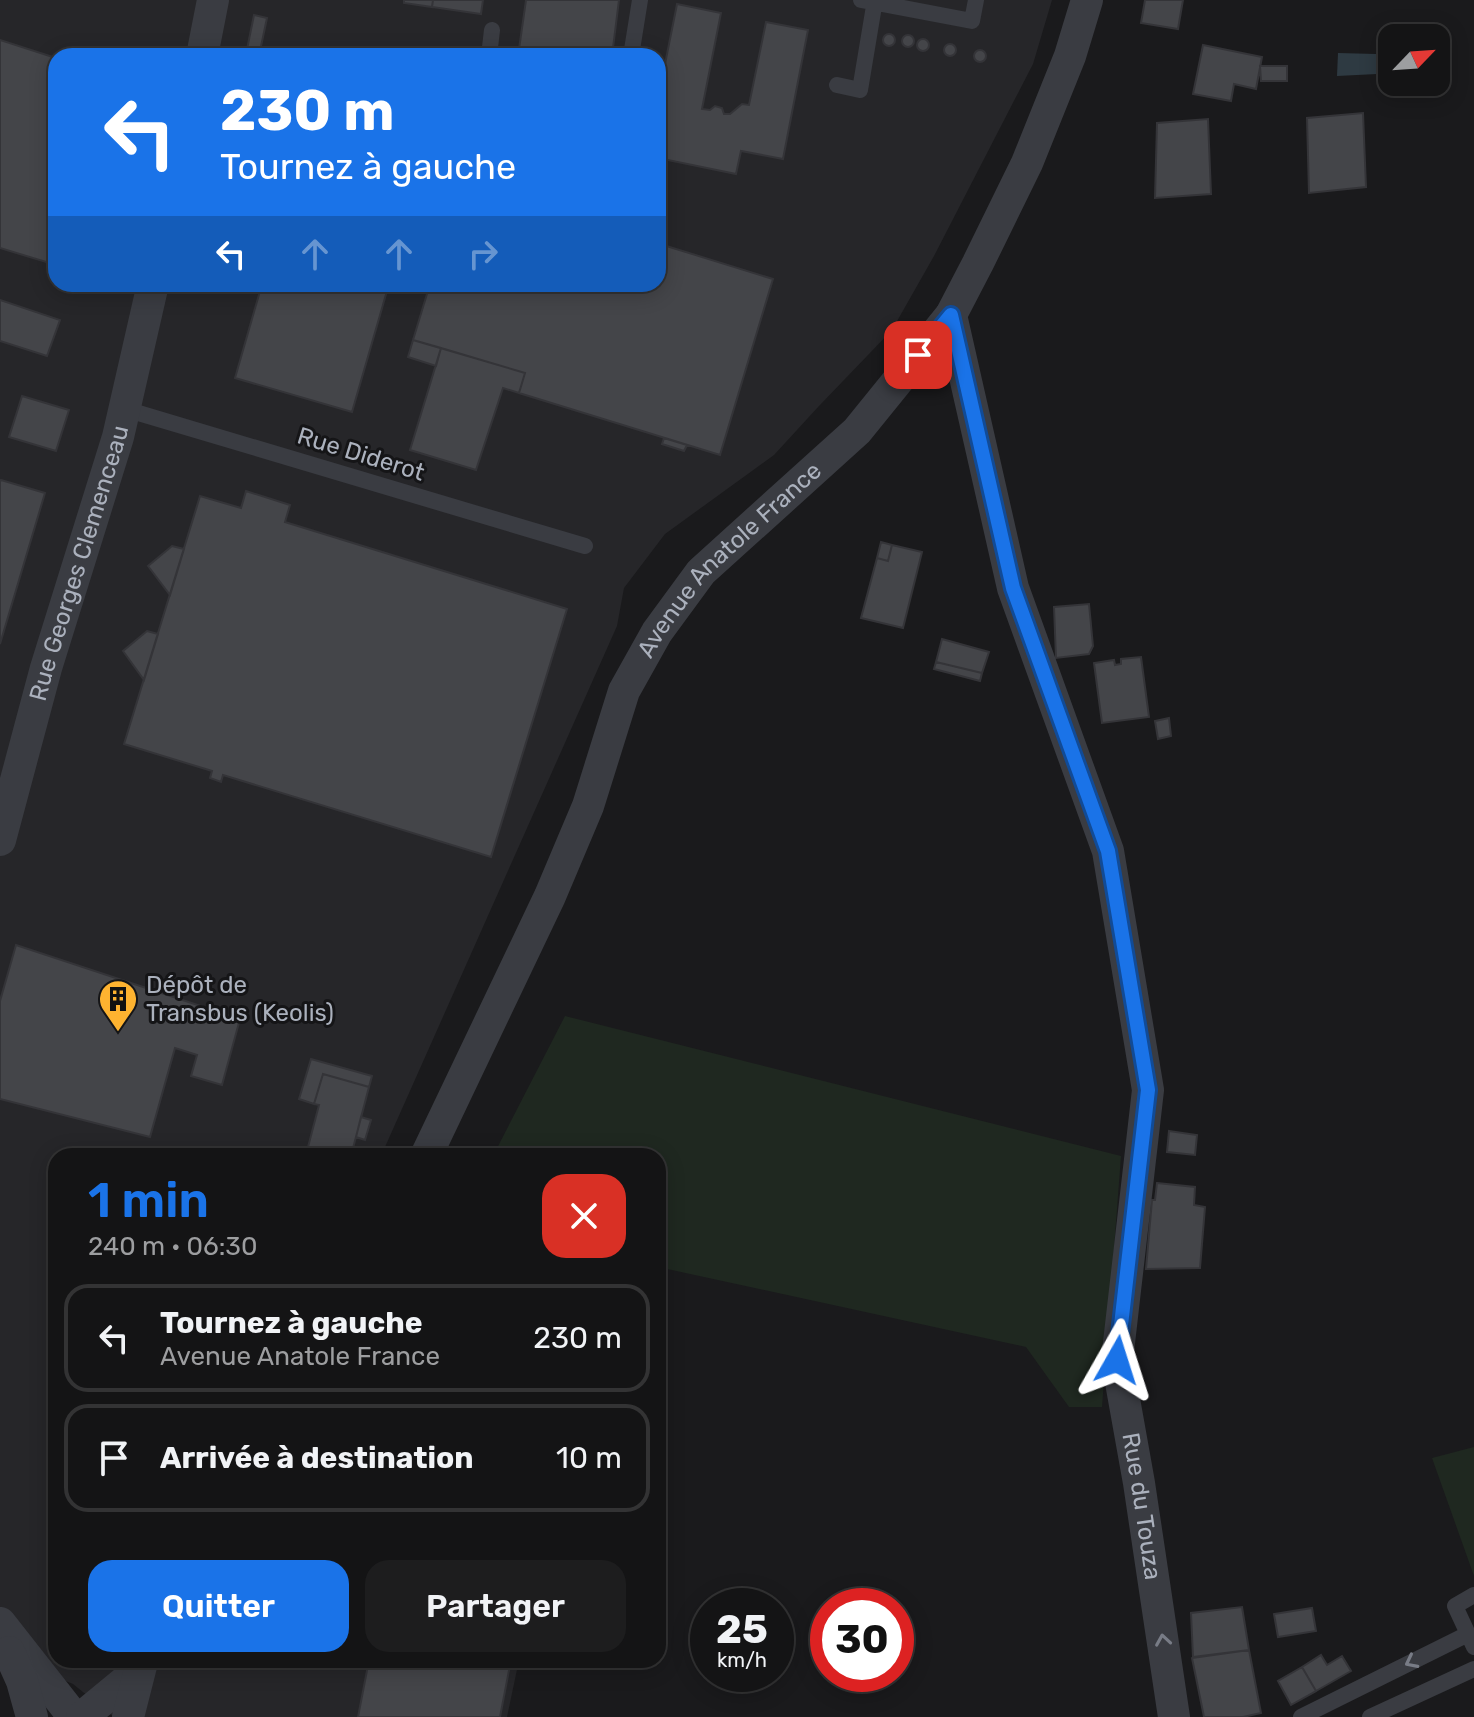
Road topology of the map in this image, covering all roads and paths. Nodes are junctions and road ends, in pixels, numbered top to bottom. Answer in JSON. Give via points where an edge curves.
{"nodes":[{"id":1,"x":213,"y":0,"type":"edge"},
{"id":2,"x":640,"y":0,"type":"edge"},
{"id":3,"x":976,"y":0,"type":"edge"},
{"id":4,"x":1087,"y":0,"type":"edge"},
{"id":5,"x":870,"y":1,"type":"edge"},
{"id":6,"x":492,"y":30,"type":"dead end"},
{"id":7,"x":204,"y":48,"type":"edge"},
{"id":8,"x":490,"y":48,"type":"edge"},
{"id":9,"x":632,"y":48,"type":"edge"},
{"id":10,"x":837,"y":85,"type":"dead end"},
{"id":11,"x":151,"y":292,"type":"edge"},
{"id":12,"x":951,"y":315,"type":"junction"},
{"id":13,"x":125,"y":409,"type":"junction"},
{"id":14,"x":585,"y":546,"type":"dead end"},
{"id":15,"x":0,"y":840,"type":"edge"},
{"id":16,"x":430,"y":1148,"type":"edge"},
{"id":17,"x":1474,"y":1595,"type":"edge"},
{"id":18,"x":0,"y":1623,"type":"edge"},
{"id":19,"x":0,"y":1631,"type":"edge"},
{"id":20,"x":1471,"y":1640,"type":"edge"},
{"id":21,"x":138,"y":1668,"type":"edge"},
{"id":22,"x":140,"y":1668,"type":"edge"},
{"id":23,"x":1474,"y":1669,"type":"edge"},
{"id":24,"x":32,"y":1717,"type":"edge"},
{"id":25,"x":73,"y":1717,"type":"edge"},
{"id":26,"x":82,"y":1717,"type":"edge"},
{"id":27,"x":128,"y":1717,"type":"edge"},
{"id":28,"x":1174,"y":1717,"type":"edge"},
{"id":29,"x":1301,"y":1717,"type":"edge"},
{"id":30,"x":1370,"y":1717,"type":"edge"}],
"edges":[{"from":1,"to":7,"type":"street"},
{"from":2,"to":9,"type":"lane"},
{"from":3,"to":5,"type":"lane","via":[[972,21]]},
{"from":4,"to":12,"type":"street","name":"Avenue Anatole France","via":[[1027,163]]},
{"from":5,"to":10,"type":"lane","via":[[860,90]]},
{"from":6,"to":8,"type":"lane"},
{"from":11,"to":13,"type":"street","name":"Rue Georges Clemenceau"},
{"from":12,"to":16,"type":"street","name":"Avenue Anatole France","via":[[857,431],[701,572],[657,632],[624,691],[588,806],[550,896]]},
{"from":28,"to":12,"type":"street","name":"Rue du Touza","one_way":true,"via":[[1117,1360],[1148,1090],[1108,851],[1013,588]]},
{"from":13,"to":14,"type":"lane","name":"Rue Diderot"},
{"from":13,"to":15,"type":"street","name":"Rue Georges Clemenceau"},
{"from":17,"to":20,"type":"lane","via":[[1455,1606]]},
{"from":18,"to":25,"type":"street"},
{"from":19,"to":24,"type":"street"},
{"from":20,"to":29,"type":"lane","one_way":true},
{"from":21,"to":26,"type":"street"},
{"from":22,"to":27,"type":"street"},
{"from":23,"to":30,"type":"lane"}]}
